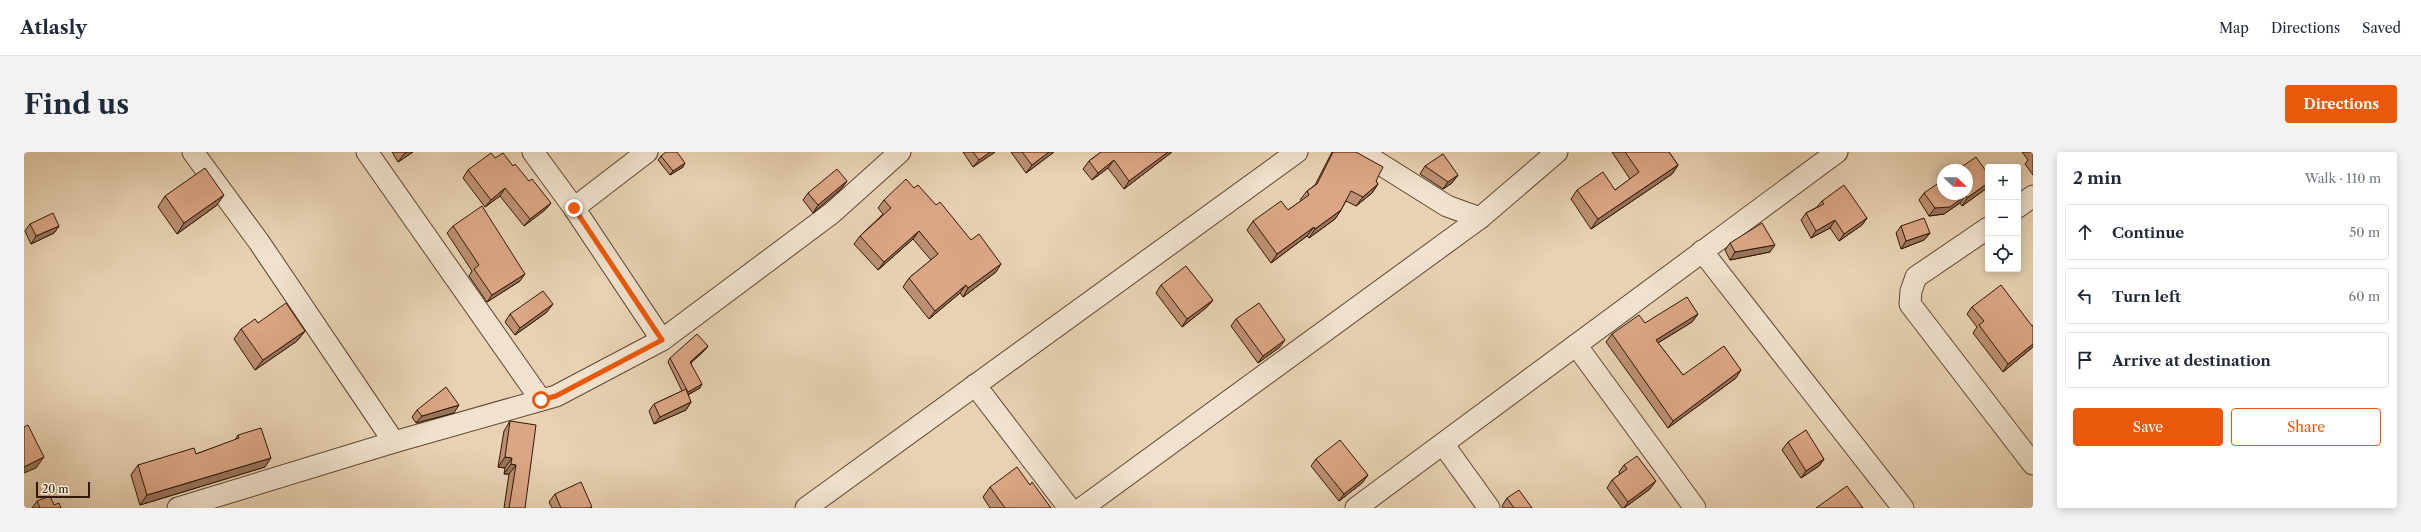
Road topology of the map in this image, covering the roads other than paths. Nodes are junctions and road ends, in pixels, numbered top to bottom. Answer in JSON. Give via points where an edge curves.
{"nodes":[{"id":1,"x":193,"y":152,"type":"edge"},
{"id":2,"x":367,"y":152,"type":"edge"},
{"id":3,"x":533,"y":152,"type":"edge"},
{"id":4,"x":647,"y":152,"type":"edge"},
{"id":5,"x":900,"y":152,"type":"edge"},
{"id":6,"x":1297,"y":152,"type":"edge"},
{"id":7,"x":1361,"y":152,"type":"edge"},
{"id":8,"x":1557,"y":152,"type":"edge"},
{"id":9,"x":1837,"y":152,"type":"edge"},
{"id":10,"x":2033,"y":196,"type":"edge"},
{"id":11,"x":2021,"y":205,"type":"edge"},
{"id":12,"x":574,"y":208,"type":"junction"},
{"id":13,"x":1480,"y":218,"type":"junction"},
{"id":14,"x":1985,"y":230,"type":"edge"},
{"id":15,"x":1702,"y":251,"type":"junction"},
{"id":16,"x":662,"y":340,"type":"junction"},
{"id":17,"x":1576,"y":345,"type":"junction"},
{"id":18,"x":975,"y":385,"type":"junction"},
{"id":19,"x":541,"y":400,"type":"junction"},
{"id":20,"x":394,"y":442,"type":"junction"},
{"id":21,"x":1443,"y":444,"type":"junction"},
{"id":22,"x":2033,"y":464,"type":"edge"},
{"id":23,"x":178,"y":508,"type":"edge"},
{"id":24,"x":806,"y":508,"type":"edge"},
{"id":25,"x":1069,"y":508,"type":"edge"},
{"id":26,"x":1082,"y":508,"type":"edge"},
{"id":27,"x":1356,"y":508,"type":"edge"},
{"id":28,"x":1489,"y":508,"type":"edge"},
{"id":29,"x":1695,"y":508,"type":"edge"},
{"id":30,"x":1903,"y":508,"type":"edge"}],
"edges":[{"from":1,"to":20,"type":"street","via":[[259,242]]},
{"from":2,"to":19,"type":"street"},
{"from":3,"to":12,"type":"street"},
{"from":4,"to":12,"type":"street"},
{"from":5,"to":16,"type":"street","via":[[832,212]]},
{"from":6,"to":18,"type":"street"},
{"from":7,"to":13,"type":"street","via":[[1447,206]]},
{"from":8,"to":13,"type":"street"},
{"from":9,"to":15,"type":"street"},
{"from":10,"to":11,"type":"street"},
{"from":12,"to":16,"type":"street"},
{"from":13,"to":26,"type":"street"},
{"from":14,"to":22,"type":"street","via":[[1916,277],[1910,304]]},
{"from":15,"to":17,"type":"street"},
{"from":15,"to":30,"type":"street"},
{"from":16,"to":19,"type":"street","via":[[556,396]]},
{"from":17,"to":21,"type":"street"},
{"from":17,"to":29,"type":"street"},
{"from":18,"to":24,"type":"street"},
{"from":18,"to":25,"type":"street"},
{"from":19,"to":20,"type":"street"},
{"from":20,"to":23,"type":"street"},
{"from":21,"to":27,"type":"street"},
{"from":21,"to":28,"type":"street"}]}
